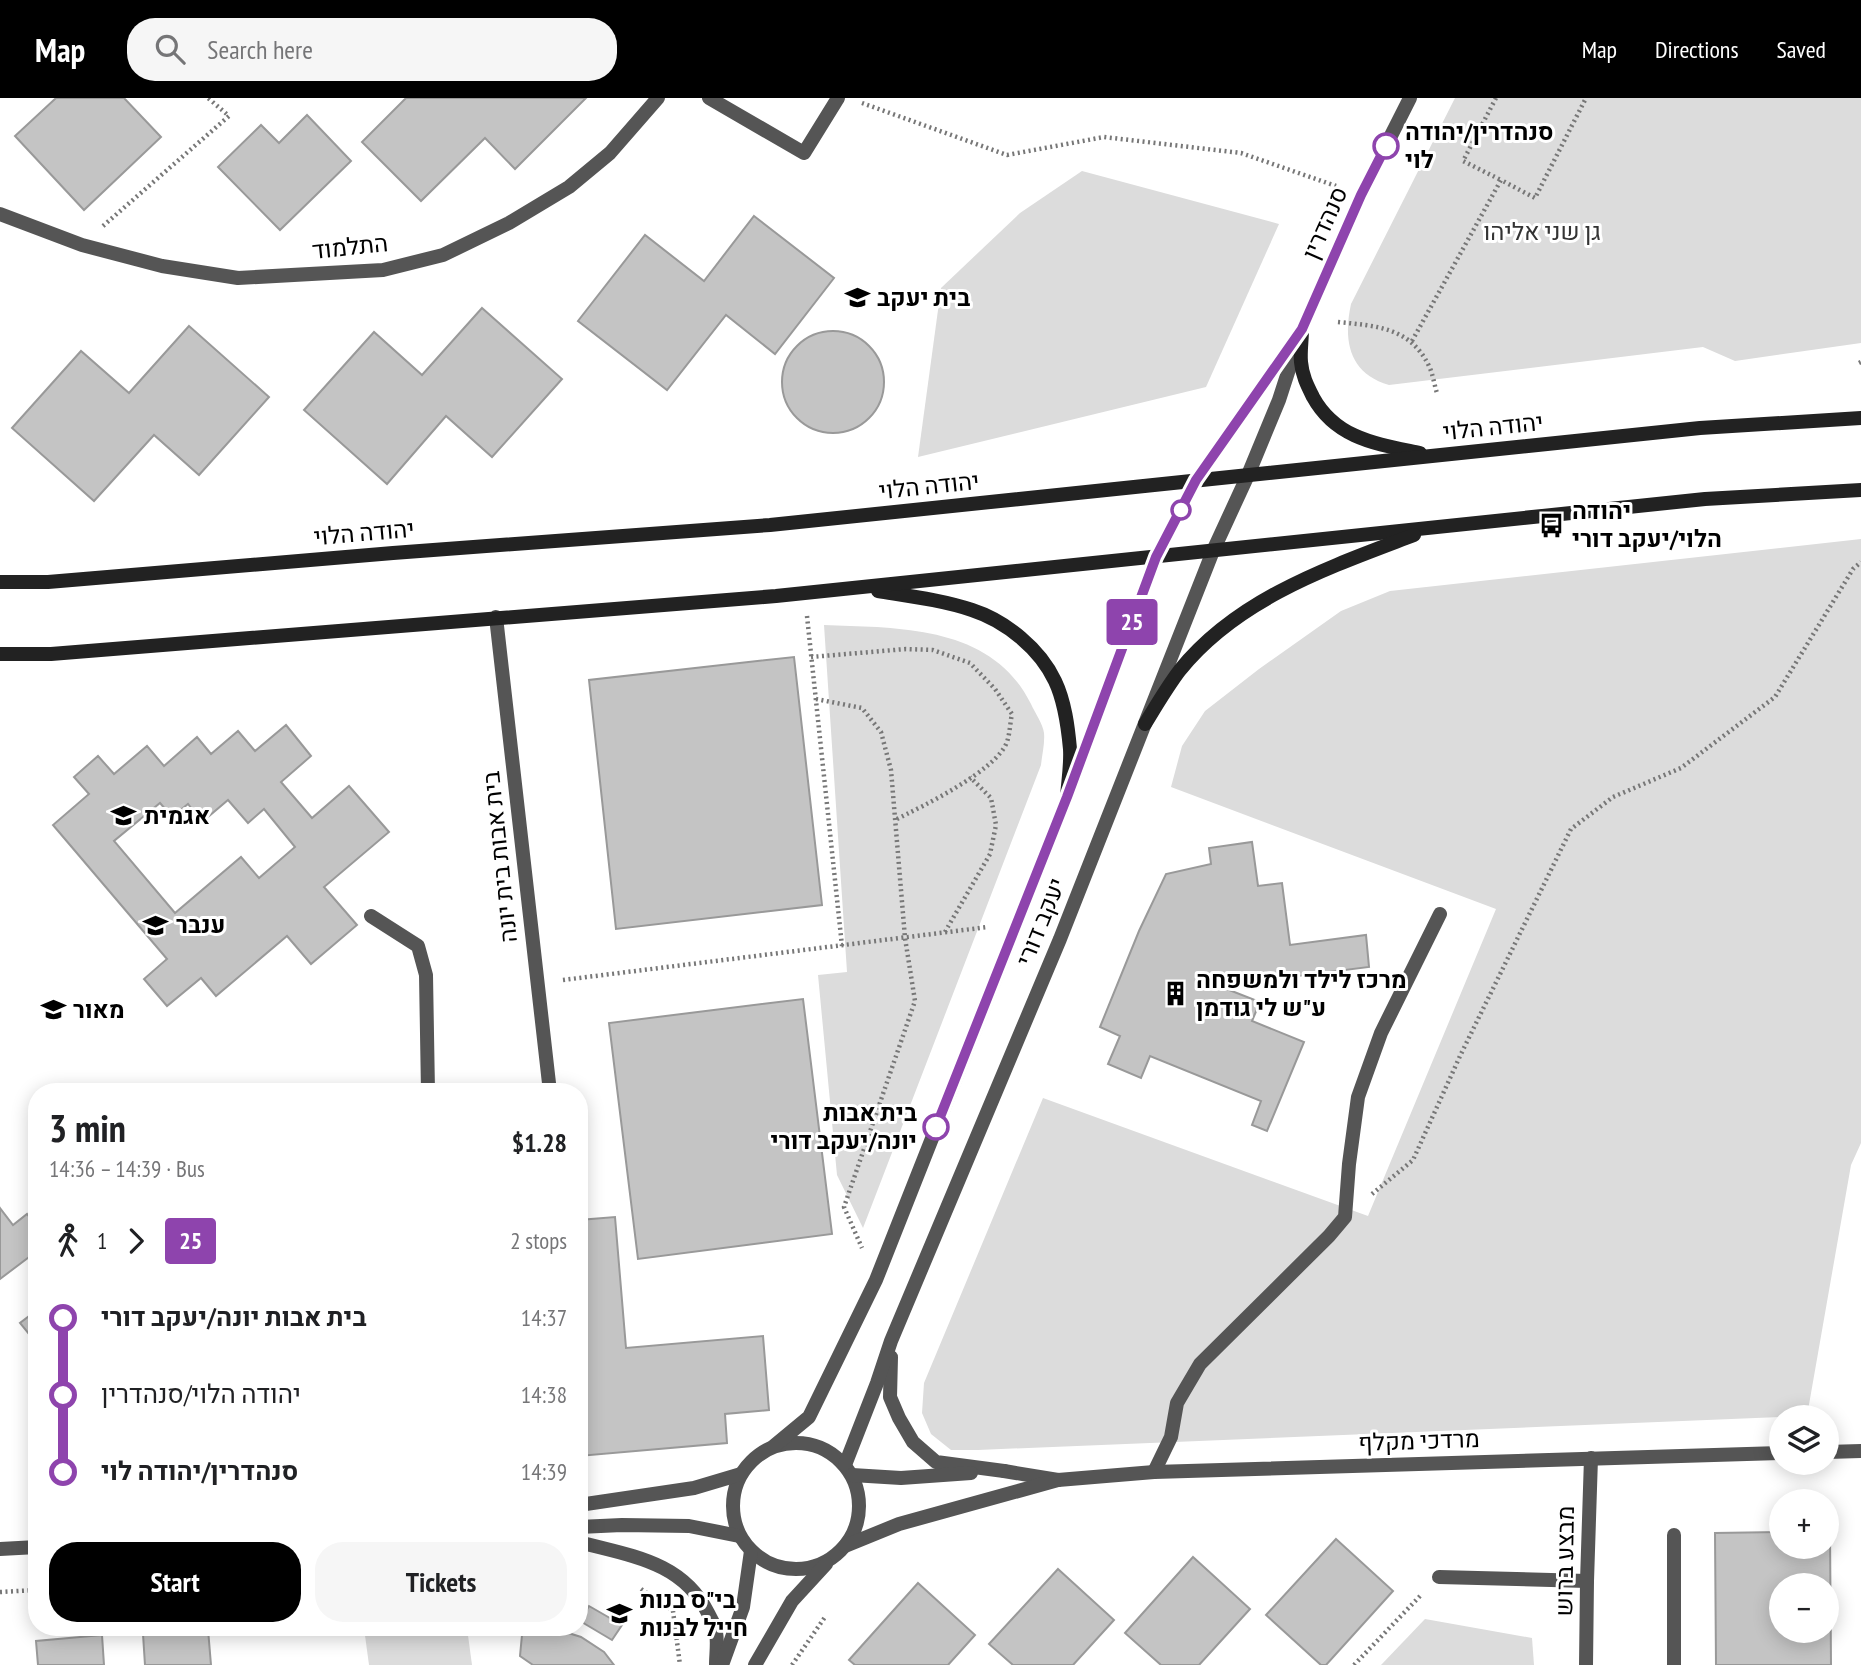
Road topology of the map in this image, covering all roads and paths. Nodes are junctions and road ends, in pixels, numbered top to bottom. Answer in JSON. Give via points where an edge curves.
{"nodes":[{"id":1,"x":208,"y":98,"type":"edge"},
{"id":2,"x":658,"y":98,"type":"edge"},
{"id":3,"x":709,"y":98,"type":"edge"},
{"id":4,"x":838,"y":98,"type":"edge"},
{"id":5,"x":1410,"y":98,"type":"edge"},
{"id":6,"x":1496,"y":98,"type":"edge"},
{"id":7,"x":1586,"y":98,"type":"edge"},
{"id":8,"x":860,"y":102,"type":"dead end"},
{"id":9,"x":1502,"y":180,"type":"junction"},
{"id":10,"x":1361,"y":195,"type":"junction"},
{"id":11,"x":0,"y":215,"type":"edge"},
{"id":12,"x":82,"y":245,"type":"junction"},
{"id":13,"x":1338,"y":322,"type":"dead end"},
{"id":14,"x":1302,"y":329,"type":"junction"},
{"id":15,"x":1412,"y":341,"type":"junction"},
{"id":16,"x":1437,"y":393,"type":"dead end"},
{"id":17,"x":1861,"y":418,"type":"edge"},
{"id":18,"x":1431,"y":456,"type":"junction"},
{"id":19,"x":1248,"y":475,"type":"junction"},
{"id":20,"x":1196,"y":480,"type":"junction"},
{"id":21,"x":1861,"y":490,"type":"edge"},
{"id":22,"x":1434,"y":527,"type":"junction"},
{"id":23,"x":1213,"y":551,"type":"junction"},
{"id":24,"x":1156,"y":557,"type":"junction"},
{"id":25,"x":1861,"y":562,"type":"edge"},
{"id":26,"x":0,"y":582,"type":"edge"},
{"id":27,"x":859,"y":588,"type":"junction"},
{"id":28,"x":805,"y":594,"type":"junction"},
{"id":29,"x":496,"y":617,"type":"junction"},
{"id":30,"x":0,"y":654,"type":"edge"},
{"id":31,"x":811,"y":657,"type":"junction"},
{"id":32,"x":816,"y":699,"type":"junction"},
{"id":33,"x":1145,"y":724,"type":"junction"},
{"id":34,"x":970,"y":777,"type":"junction"},
{"id":35,"x":1067,"y":797,"type":"junction"},
{"id":36,"x":895,"y":820,"type":"junction"},
{"id":37,"x":1440,"y":914,"type":"dead end"},
{"id":38,"x":371,"y":916,"type":"dead end"},
{"id":39,"x":1017,"y":924,"type":"junction"},
{"id":40,"x":944,"y":933,"type":"junction"},
{"id":41,"x":905,"y":937,"type":"junction"},
{"id":42,"x":842,"y":946,"type":"junction"},
{"id":43,"x":537,"y":983,"type":"junction"},
{"id":44,"x":428,"y":1083,"type":"edge"},
{"id":45,"x":549,"y":1083,"type":"edge"},
{"id":46,"x":1345,"y":1217,"type":"junction"},
{"id":47,"x":876,"y":1280,"type":"junction"},
{"id":48,"x":891,"y":1341,"type":"junction"},
{"id":49,"x":774,"y":1446,"type":"junction"},
{"id":50,"x":1861,"y":1451,"type":"edge"},
{"id":51,"x":1839,"y":1452,"type":"edge"},
{"id":52,"x":1769,"y":1453,"type":"edge"},
{"id":53,"x":1591,"y":1458,"type":"junction"},
{"id":54,"x":848,"y":1470,"type":"junction"},
{"id":55,"x":1004,"y":1471,"type":"junction"},
{"id":56,"x":1154,"y":1472,"type":"junction"},
{"id":57,"x":741,"y":1474,"type":"junction"},
{"id":58,"x":1058,"y":1480,"type":"junction"},
{"id":59,"x":588,"y":1504,"type":"edge"},
{"id":60,"x":588,"y":1527,"type":"edge"},
{"id":61,"x":1674,"y":1535,"type":"dead end"},
{"id":62,"x":739,"y":1536,"type":"junction"},
{"id":63,"x":588,"y":1544,"type":"edge"},
{"id":64,"x":845,"y":1546,"type":"junction"},
{"id":65,"x":28,"y":1547,"type":"edge"},
{"id":66,"x":0,"y":1549,"type":"edge"},
{"id":67,"x":751,"y":1551,"type":"junction"},
{"id":68,"x":829,"y":1561,"type":"junction"},
{"id":69,"x":1438,"y":1577,"type":"joint"},
{"id":70,"x":1587,"y":1581,"type":"junction"},
{"id":71,"x":639,"y":1587,"type":"dead end"},
{"id":72,"x":28,"y":1590,"type":"edge"},
{"id":73,"x":0,"y":1592,"type":"edge"},
{"id":74,"x":825,"y":1616,"type":"dead end"},
{"id":75,"x":680,"y":1665,"type":"edge"},
{"id":76,"x":716,"y":1665,"type":"edge"},
{"id":77,"x":722,"y":1665,"type":"edge"},
{"id":78,"x":755,"y":1665,"type":"edge"},
{"id":79,"x":792,"y":1665,"type":"edge"},
{"id":80,"x":1354,"y":1665,"type":"edge"},
{"id":81,"x":1586,"y":1665,"type":"edge"},
{"id":82,"x":1674,"y":1665,"type":"edge"}],
"edges":[{"from":1,"to":12,"type":"path","via":[[229,117]]},
{"from":2,"to":12,"type":"street","name":"התלמוד","via":[[610,153],[569,187],[443,255],[383,270],[238,278],[162,266]]},
{"from":3,"to":4,"type":"street","via":[[804,153]]},
{"from":5,"to":10,"type":"street","name":"סנהדרין"},
{"from":6,"to":9,"type":"path","via":[[1463,161]]},
{"from":7,"to":9,"type":"path","via":[[1535,198]]},
{"from":8,"to":10,"type":"path","via":[[1007,155],[1104,137],[1241,153]]},
{"from":9,"to":15,"type":"path"},
{"from":10,"to":14,"type":"street","name":"סנהדרין"},
{"from":11,"to":12,"type":"street","name":"התלמוד"},
{"from":13,"to":15,"type":"path","via":[[1379,326]]},
{"from":14,"to":18,"type":"main road","via":[[1304,381],[1326,417],[1357,437]]},
{"from":14,"to":19,"type":"street","name":"סנהדרין"},
{"from":14,"to":20,"type":"street","name":"סנהדרין"},
{"from":15,"to":16,"type":"path","via":[[1430,367]]},
{"from":17,"to":18,"type":"main road","name":"יהודה הלוי","via":[[1700,428]]},
{"from":18,"to":19,"type":"main road","name":"יהודה הלוי"},
{"from":19,"to":20,"type":"main road","name":"יהודה הלוי"},
{"from":19,"to":23,"type":"street","name":"יעקב דורי"},
{"from":20,"to":24,"type":"street","name":"יעקב דורי"},
{"from":20,"to":26,"type":"main road","name":"יהודה הלוי","via":[[770,525],[48,582]]},
{"from":21,"to":22,"type":"main road","via":[[1705,499]]},
{"from":22,"to":23,"type":"main road"},
{"from":22,"to":33,"type":"main road","via":[[1335,565],[1242,613],[1180,671]]},
{"from":23,"to":24,"type":"main road"},
{"from":23,"to":33,"type":"street","name":"יעקב דורי"},
{"from":24,"to":27,"type":"main road"},
{"from":24,"to":35,"type":"street","name":"יעקב דורי"},
{"from":25,"to":46,"type":"path","via":[[1775,697],[1681,768],[1613,797],[1571,829],[1413,1160]]},
{"from":27,"to":28,"type":"main road"},
{"from":27,"to":35,"type":"main road","via":[[974,610],[1022,639],[1056,682],[1065,711],[1070,752]]},
{"from":28,"to":29,"type":"main road"},
{"from":28,"to":31,"type":"path"},
{"from":29,"to":30,"type":"main road","via":[[51,654]]},
{"from":29,"to":43,"type":"street","name":"בית אבות בית יונה"},
{"from":31,"to":32,"type":"path"},
{"from":31,"to":34,"type":"path","via":[[933,650],[970,663],[1012,714],[1006,743],[991,762]]},
{"from":32,"to":36,"type":"path","via":[[862,708],[881,732],[891,770]]},
{"from":32,"to":42,"type":"path"},
{"from":33,"to":48,"type":"street","name":"יעקב דורי"},
{"from":34,"to":36,"type":"path"},
{"from":34,"to":40,"type":"path","via":[[990,798],[996,825],[990,854]]},
{"from":35,"to":39,"type":"street","name":"יעקב דורי"},
{"from":36,"to":41,"type":"path"},
{"from":37,"to":46,"type":"street","via":[[1381,1033],[1358,1097]]},
{"from":38,"to":44,"type":"street","via":[[418,946],[426,975]]},
{"from":39,"to":40,"type":"path"},
{"from":39,"to":47,"type":"street","name":"יעקב דורי"},
{"from":40,"to":41,"type":"path"},
{"from":41,"to":42,"type":"path"},
{"from":41,"to":47,"type":"path","via":[[915,1001],[844,1207]]},
{"from":42,"to":43,"type":"path"},
{"from":43,"to":45,"type":"street","name":"בית אבות בית יונה"},
{"from":46,"to":56,"type":"street","via":[[1200,1364],[1177,1403],[1171,1437]]},
{"from":47,"to":49,"type":"street","name":"יעקב דורי","via":[[809,1417]]},
{"from":48,"to":54,"type":"street","name":"יעקב דורי"},
{"from":48,"to":55,"type":"street","via":[[890,1396],[913,1442],[936,1462]]},
{"from":49,"to":54,"type":"street","via":[[813,1444],[831,1452]]},
{"from":49,"to":57,"type":"street"},
{"from":50,"to":51,"type":"street"},
{"from":52,"to":53,"type":"street","name":"מרדכי מקלף"},
{"from":53,"to":56,"type":"street","name":"מרדכי מקלף"},
{"from":53,"to":70,"type":"street","name":"מבצע ברוש"},
{"from":54,"to":55,"type":"street","name":"מרדכי מקלף","via":[[901,1478]]},
{"from":54,"to":64,"type":"street","via":[[859,1493],[860,1512]]},
{"from":55,"to":58,"type":"street","name":"מרדכי מקלף"},
{"from":56,"to":58,"type":"street","name":"מרדכי מקלף"},
{"from":57,"to":59,"type":"street","via":[[694,1488]]},
{"from":57,"to":62,"type":"street","via":[[733,1494]]},
{"from":58,"to":64,"type":"street","name":"מרדכי מקלף","via":[[899,1524]]},
{"from":60,"to":62,"type":"street","via":[[689,1526]]},
{"from":61,"to":82,"type":"street"},
{"from":62,"to":67,"type":"street"},
{"from":63,"to":76,"type":"street","via":[[652,1561],[691,1586],[716,1630]]},
{"from":64,"to":68,"type":"street"},
{"from":65,"to":66,"type":"street"},
{"from":67,"to":68,"type":"street","via":[[769,1564],[789,1569]]},
{"from":67,"to":77,"type":"street","via":[[743,1607]]},
{"from":68,"to":78,"type":"street","via":[[792,1601]]},
{"from":69,"to":70,"type":"street"},
{"from":69,"to":80,"type":"path"},
{"from":70,"to":81,"type":"street","name":"מבצע ברוש"},
{"from":71,"to":75,"type":"path","via":[[673,1611]]},
{"from":72,"to":73,"type":"path"},
{"from":74,"to":79,"type":"path"}]}
